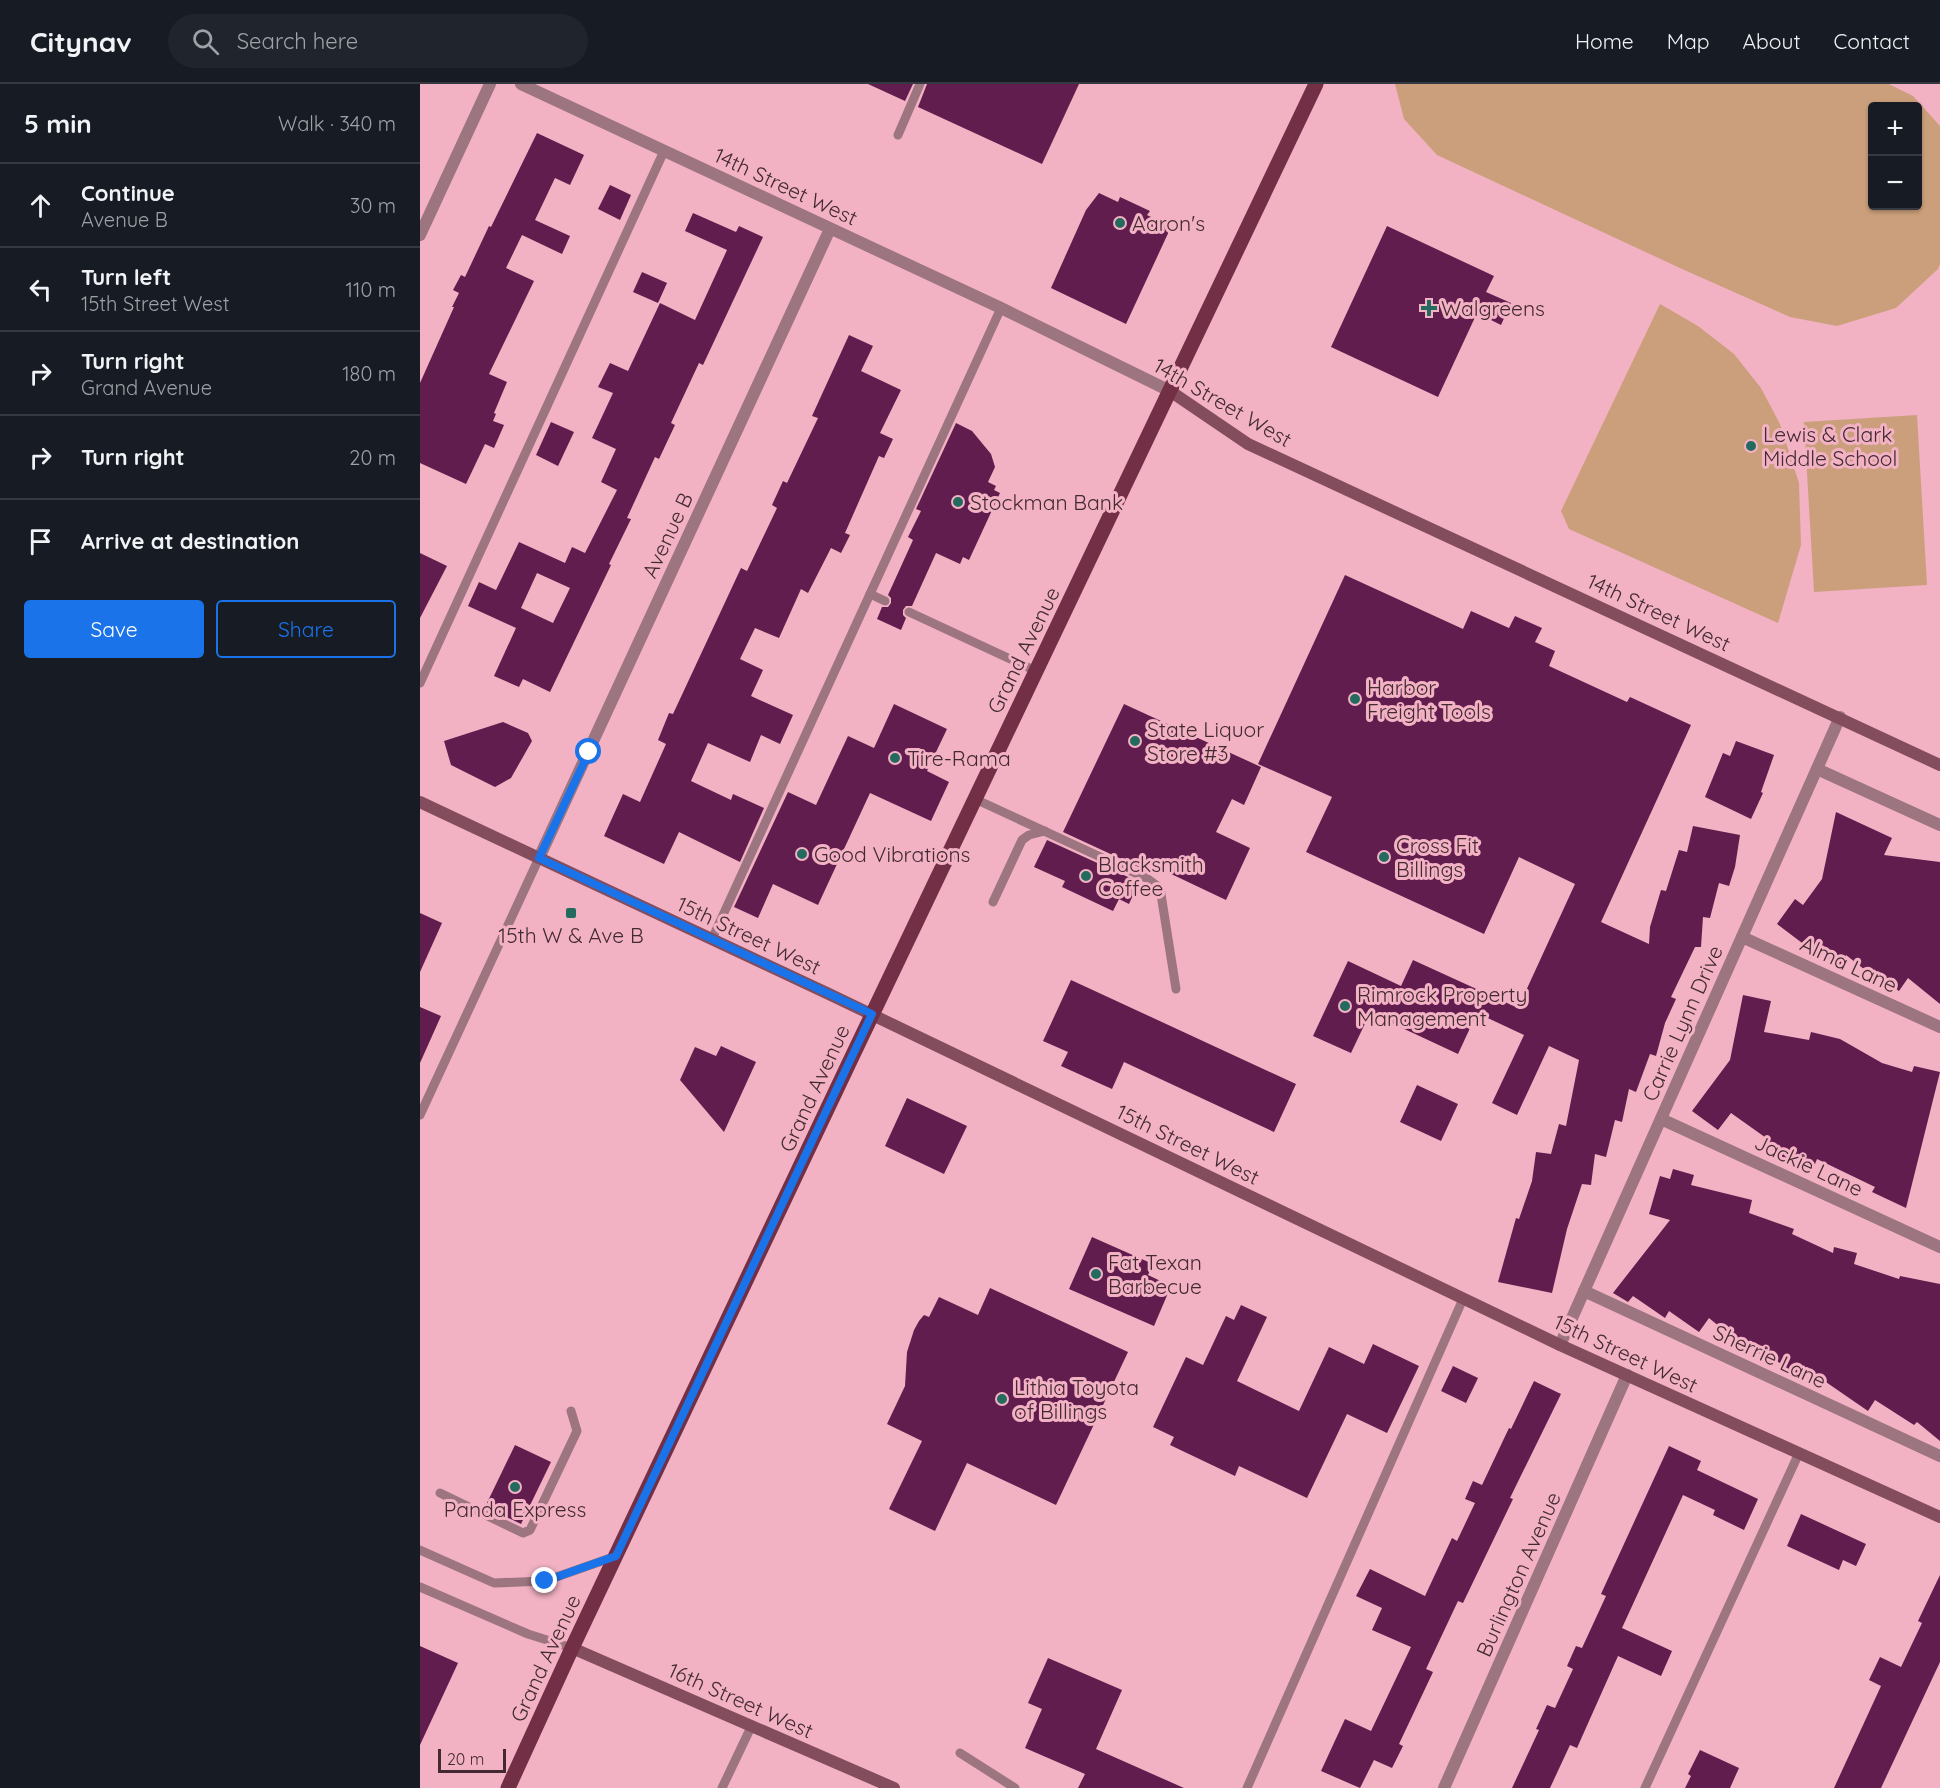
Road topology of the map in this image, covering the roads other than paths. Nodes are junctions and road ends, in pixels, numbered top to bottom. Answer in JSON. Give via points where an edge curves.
{"nodes":[{"id":1,"x":490,"y":84,"type":"edge"},
{"id":2,"x":521,"y":84,"type":"edge"},
{"id":3,"x":920,"y":84,"type":"edge"},
{"id":4,"x":1317,"y":84,"type":"edge"},
{"id":5,"x":898,"y":135,"type":"dead end"},
{"id":6,"x":664,"y":151,"type":"junction"},
{"id":7,"x":830,"y":229,"type":"junction"},
{"id":8,"x":420,"y":235,"type":"edge"},
{"id":9,"x":1001,"y":308,"type":"junction"},
{"id":10,"x":1170,"y":391,"type":"junction"},
{"id":11,"x":870,"y":594,"type":"junction"},
{"id":12,"x":885,"y":601,"type":"dead end"},
{"id":13,"x":909,"y":612,"type":"dead end"},
{"id":14,"x":1036,"y":671,"type":"junction"},
{"id":15,"x":420,"y":683,"type":"edge"},
{"id":16,"x":1840,"y":717,"type":"junction"},
{"id":17,"x":1940,"y":765,"type":"edge"},
{"id":18,"x":1817,"y":769,"type":"junction"},
{"id":19,"x":975,"y":799,"type":"junction"},
{"id":20,"x":420,"y":802,"type":"edge"},
{"id":21,"x":1940,"y":825,"type":"edge"},
{"id":22,"x":1045,"y":831,"type":"junction"},
{"id":23,"x":539,"y":858,"type":"junction"},
{"id":24,"x":993,"y":902,"type":"dead end"},
{"id":25,"x":1742,"y":937,"type":"junction"},
{"id":26,"x":712,"y":939,"type":"junction"},
{"id":27,"x":1176,"y":989,"type":"dead end"},
{"id":28,"x":872,"y":1014,"type":"junction"},
{"id":29,"x":1940,"y":1027,"type":"edge"},
{"id":30,"x":420,"y":1116,"type":"edge"},
{"id":31,"x":1661,"y":1119,"type":"junction"},
{"id":32,"x":1940,"y":1247,"type":"edge"},
{"id":33,"x":1584,"y":1291,"type":"junction"},
{"id":34,"x":1463,"y":1299,"type":"junction"},
{"id":35,"x":1560,"y":1345,"type":"junction"},
{"id":36,"x":1627,"y":1375,"type":"junction"},
{"id":37,"x":571,"y":1411,"type":"dead end"},
{"id":38,"x":1799,"y":1453,"type":"junction"},
{"id":39,"x":1940,"y":1456,"type":"edge"},
{"id":40,"x":440,"y":1493,"type":"dead end"},
{"id":41,"x":1940,"y":1517,"type":"edge"},
{"id":42,"x":420,"y":1550,"type":"edge"},
{"id":43,"x":616,"y":1556,"type":"junction"},
{"id":44,"x":420,"y":1587,"type":"edge"},
{"id":45,"x":572,"y":1648,"type":"junction"},
{"id":46,"x":752,"y":1725,"type":"junction"},
{"id":47,"x":960,"y":1753,"type":"dead end"},
{"id":48,"x":508,"y":1788,"type":"edge"},
{"id":49,"x":722,"y":1788,"type":"edge"},
{"id":50,"x":894,"y":1788,"type":"edge"},
{"id":51,"x":1015,"y":1788,"type":"edge"},
{"id":52,"x":1247,"y":1788,"type":"edge"},
{"id":53,"x":1444,"y":1788,"type":"edge"},
{"id":54,"x":1645,"y":1788,"type":"edge"}],
"edges":[{"from":1,"to":8,"type":"street"},
{"from":2,"to":6,"type":"street","name":"14th Street West"},
{"from":3,"to":5,"type":"lane"},
{"from":4,"to":10,"type":"main road","name":"Grand Avenue"},
{"from":6,"to":7,"type":"street","name":"14th Street West"},
{"from":6,"to":15,"type":"lane"},
{"from":7,"to":9,"type":"street","name":"14th Street West"},
{"from":7,"to":23,"type":"street","name":"Avenue B"},
{"from":9,"to":10,"type":"street","name":"14th Street West"},
{"from":9,"to":11,"type":"lane"},
{"from":10,"to":14,"type":"main road","name":"Grand Avenue"},
{"from":10,"to":16,"type":"street","name":"14th Street West","via":[[1248,444]]},
{"from":11,"to":12,"type":"lane"},
{"from":11,"to":26,"type":"lane"},
{"from":13,"to":14,"type":"lane"},
{"from":14,"to":19,"type":"main road","name":"Grand Avenue"},
{"from":16,"to":17,"type":"street","name":"14th Street West"},
{"from":16,"to":18,"type":"street","name":"Carrie Lynn Drive"},
{"from":18,"to":21,"type":"street"},
{"from":18,"to":25,"type":"street","name":"Carrie Lynn Drive"},
{"from":19,"to":22,"type":"lane"},
{"from":19,"to":28,"type":"main road","name":"Grand Avenue"},
{"from":20,"to":23,"type":"street","name":"15th Street West"},
{"from":22,"to":24,"type":"lane","via":[[1022,840]]},
{"from":22,"to":27,"type":"lane","via":[[1160,888]]},
{"from":23,"to":26,"type":"street","name":"15th Street West"},
{"from":23,"to":30,"type":"lane"},
{"from":25,"to":29,"type":"street","name":"Alma Lane"},
{"from":25,"to":31,"type":"street","name":"Carrie Lynn Drive"},
{"from":26,"to":28,"type":"street","name":"15th Street West"},
{"from":28,"to":34,"type":"street","name":"15th Street West"},
{"from":28,"to":43,"type":"main road","name":"Grand Avenue"},
{"from":31,"to":32,"type":"street","name":"Jackie Lane"},
{"from":31,"to":33,"type":"street","name":"Carrie Lynn Drive"},
{"from":33,"to":35,"type":"street","name":"Carrie Lynn Drive"},
{"from":33,"to":39,"type":"street","name":"Sherrie Lane"},
{"from":34,"to":35,"type":"street","name":"15th Street West"},
{"from":34,"to":52,"type":"lane"},
{"from":35,"to":36,"type":"street","name":"15th Street West"},
{"from":36,"to":38,"type":"street","name":"15th Street West"},
{"from":36,"to":53,"type":"street","name":"Burlington Avenue"},
{"from":37,"to":40,"type":"lane","via":[[577,1431],[530,1530],[523,1533]]},
{"from":38,"to":41,"type":"street","name":"15th Street West"},
{"from":38,"to":54,"type":"lane"},
{"from":42,"to":43,"type":"lane","via":[[494,1583],[545,1581]]},
{"from":43,"to":45,"type":"main road","name":"Grand Avenue"},
{"from":44,"to":45,"type":"lane","via":[[528,1634]]},
{"from":45,"to":46,"type":"street","name":"16th Street West"},
{"from":45,"to":48,"type":"main road","name":"Grand Avenue"},
{"from":46,"to":49,"type":"lane"},
{"from":46,"to":50,"type":"street","name":"16th Street West"},
{"from":47,"to":51,"type":"lane"}]}
